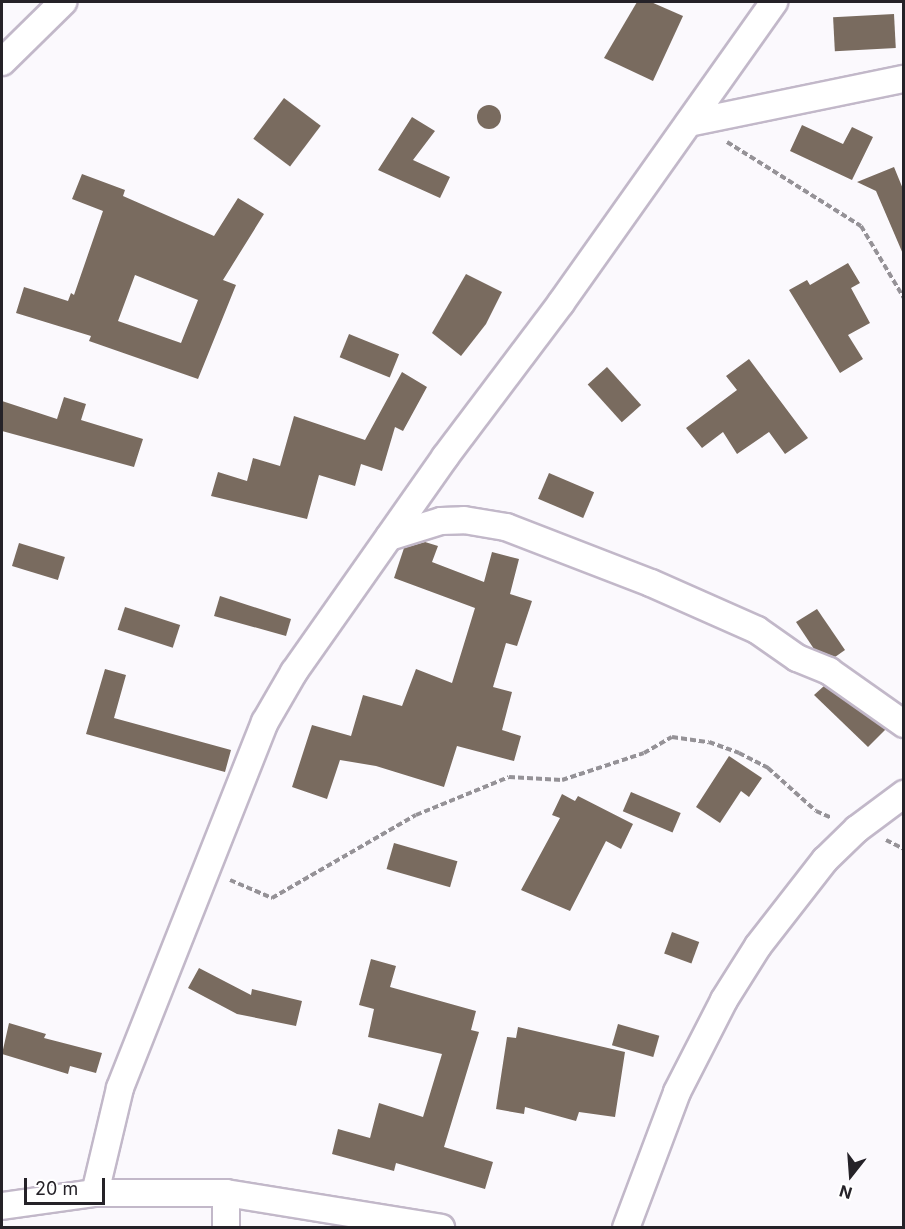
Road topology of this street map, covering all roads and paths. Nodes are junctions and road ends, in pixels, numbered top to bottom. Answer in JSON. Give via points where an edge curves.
{"nodes":[{"id":1,"x":63,"y":2,"type":"edge"},
{"id":2,"x":774,"y":2,"type":"edge"},
{"id":3,"x":2,"y":62,"type":"edge"},
{"id":4,"x":903,"y":79,"type":"edge"},
{"id":5,"x":689,"y":123,"type":"junction"},
{"id":6,"x":903,"y":298,"type":"edge"},
{"id":7,"x":389,"y":537,"type":"junction"},
{"id":8,"x":903,"y":724,"type":"edge"},
{"id":9,"x":903,"y":794,"type":"edge"},
{"id":10,"x":857,"y":829,"type":"junction"},
{"id":11,"x":903,"y":849,"type":"edge"},
{"id":12,"x":204,"y":869,"type":"junction"},
{"id":13,"x":94,"y":1193,"type":"junction"},
{"id":14,"x":226,"y":1193,"type":"junction"},
{"id":15,"x":2,"y":1206,"type":"edge"},
{"id":16,"x":226,"y":1227,"type":"edge"},
{"id":17,"x":441,"y":1227,"type":"edge"},
{"id":18,"x":626,"y":1227,"type":"edge"}],
"edges":[{"from":1,"to":3,"type":"street"},
{"from":2,"to":5,"type":"street"},
{"from":4,"to":5,"type":"street"},
{"from":5,"to":6,"type":"path","via":[[736,146],[861,226]]},
{"from":5,"to":7,"type":"street"},
{"from":7,"to":8,"type":"street","via":[[441,521],[464,520],[516,531],[651,583],[757,630],[797,658],[829,671]]},
{"from":7,"to":12,"type":"street","via":[[294,672],[265,722]]},
{"from":9,"to":10,"type":"street"},
{"from":10,"to":11,"type":"path"},
{"from":10,"to":12,"type":"path","via":[[816,811],[768,768],[739,753],[709,742],[672,737],[644,753],[562,780],[509,777],[416,815],[272,898]]},
{"from":10,"to":18,"type":"street","via":[[789,904],[724,1000],[677,1092]]},
{"from":12,"to":13,"type":"street","via":[[120,1088]]},
{"from":13,"to":14,"type":"street"},
{"from":13,"to":15,"type":"street"},
{"from":14,"to":16,"type":"street"},
{"from":14,"to":17,"type":"street"}]}
